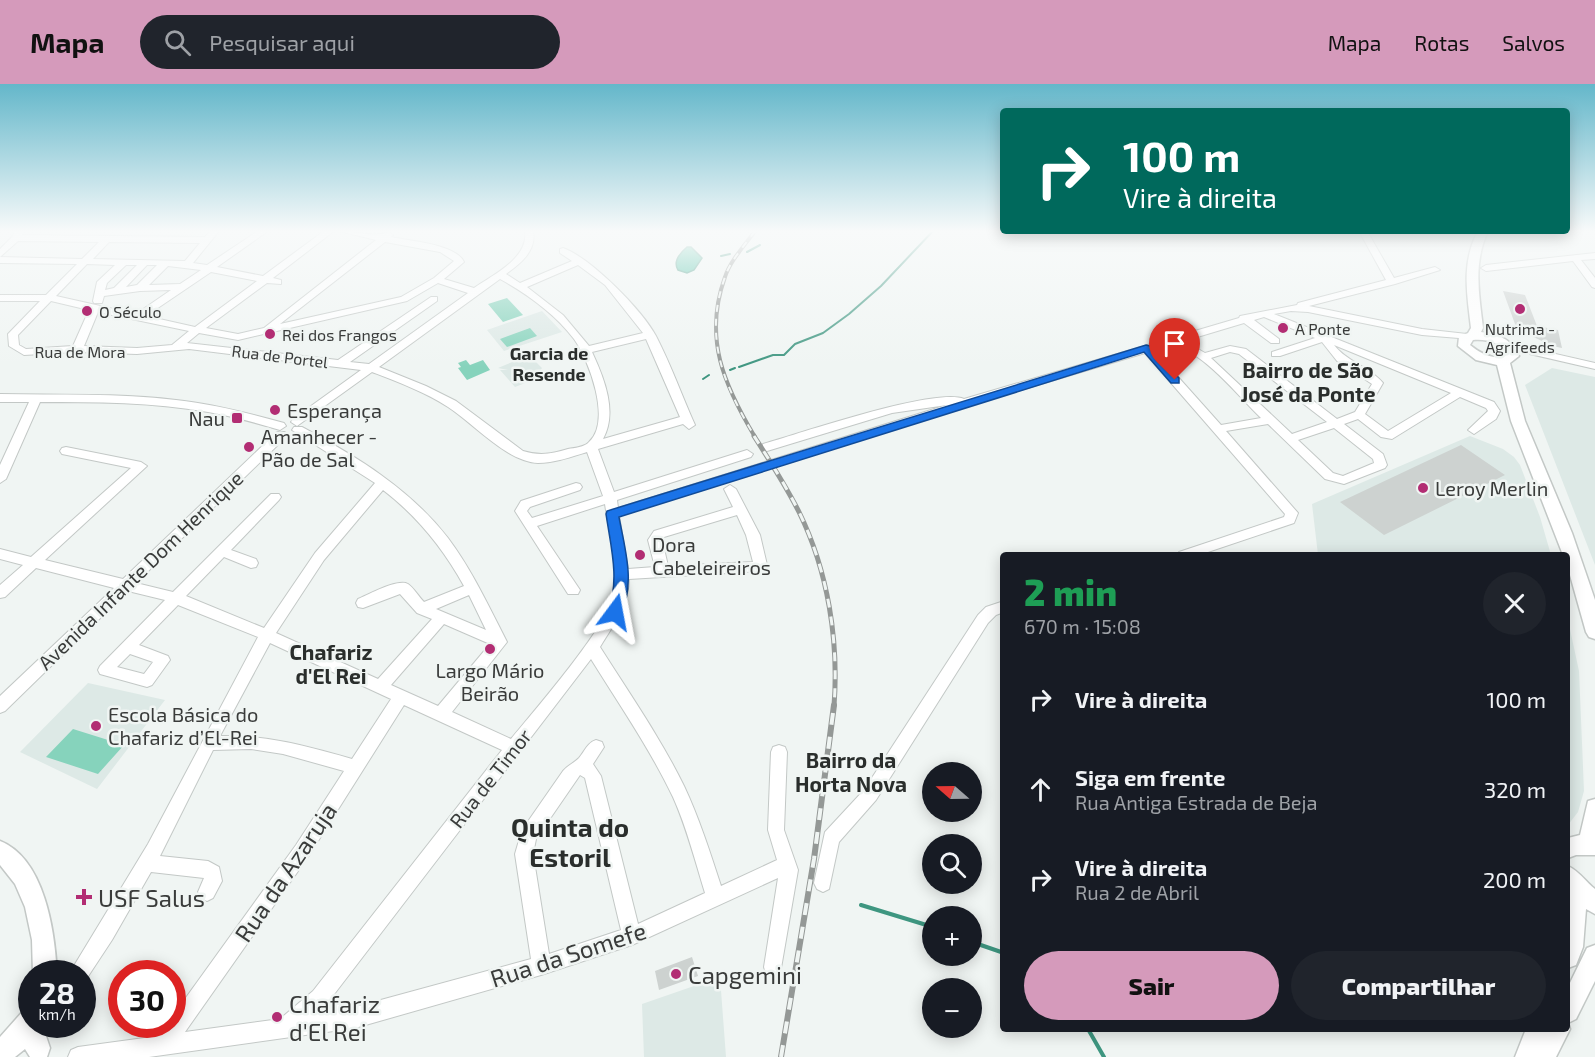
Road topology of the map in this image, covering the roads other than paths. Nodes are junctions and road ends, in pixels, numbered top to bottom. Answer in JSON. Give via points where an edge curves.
{"nodes":[{"id":1,"x":70,"y":276,"type":"edge"},
{"id":2,"x":108,"y":276,"type":"edge"},
{"id":3,"x":131,"y":276,"type":"edge"},
{"id":4,"x":152,"y":276,"type":"edge"},
{"id":5,"x":198,"y":276,"type":"edge"},
{"id":6,"x":252,"y":276,"type":"edge"},
{"id":7,"x":269,"y":276,"type":"edge"},
{"id":8,"x":335,"y":276,"type":"edge"},
{"id":9,"x":442,"y":276,"type":"edge"},
{"id":10,"x":498,"y":276,"type":"edge"},
{"id":11,"x":503,"y":276,"type":"edge"},
{"id":12,"x":543,"y":276,"type":"edge"},
{"id":13,"x":599,"y":276,"type":"edge"},
{"id":14,"x":1389,"y":276,"type":"edge"},
{"id":15,"x":1412,"y":276,"type":"edge"},
{"id":16,"x":1470,"y":276,"type":"edge"},
{"id":17,"x":265,"y":279,"type":"junction"},
{"id":18,"x":437,"y":280,"type":"junction"},
{"id":19,"x":278,"y":282,"type":"dead end"},
{"id":20,"x":1392,"y":282,"type":"junction"},
{"id":21,"x":521,"y":286,"type":"junction"},
{"id":22,"x":182,"y":287,"type":"junction"},
{"id":23,"x":140,"y":288,"type":"junction"},
{"id":24,"x":118,"y":290,"type":"junction"},
{"id":25,"x":476,"y":292,"type":"junction"},
{"id":26,"x":0,"y":298,"type":"edge"},
{"id":27,"x":49,"y":298,"type":"junction"},
{"id":28,"x":434,"y":298,"type":"dead end"},
{"id":29,"x":98,"y":301,"type":"junction"},
{"id":30,"x":1474,"y":301,"type":"junction"},
{"id":31,"x":1291,"y":308,"type":"junction"},
{"id":32,"x":1263,"y":313,"type":"junction"},
{"id":33,"x":138,"y":317,"type":"junction"},
{"id":34,"x":1244,"y":318,"type":"junction"},
{"id":35,"x":197,"y":330,"type":"junction"},
{"id":36,"x":264,"y":332,"type":"junction"},
{"id":37,"x":13,"y":334,"type":"junction"},
{"id":38,"x":0,"y":335,"type":"edge"},
{"id":39,"x":650,"y":335,"type":"junction"},
{"id":40,"x":1491,"y":338,"type":"junction"},
{"id":41,"x":1325,"y":339,"type":"junction"},
{"id":42,"x":1186,"y":340,"type":"junction"},
{"id":43,"x":1275,"y":341,"type":"dead end"},
{"id":44,"x":1469,"y":341,"type":"junction"},
{"id":45,"x":174,"y":347,"type":"junction"},
{"id":46,"x":218,"y":348,"type":"joint"},
{"id":47,"x":1146,"y":348,"type":"junction"},
{"id":48,"x":77,"y":349,"type":"junction"},
{"id":49,"x":586,"y":350,"type":"junction"},
{"id":50,"x":1276,"y":354,"type":"dead end"},
{"id":51,"x":1508,"y":354,"type":"junction"},
{"id":52,"x":1204,"y":357,"type":"junction"},
{"id":53,"x":1484,"y":359,"type":"junction"},
{"id":54,"x":341,"y":363,"type":"junction"},
{"id":55,"x":1595,"y":366,"type":"edge"},
{"id":56,"x":371,"y":368,"type":"junction"},
{"id":57,"x":1460,"y":392,"type":"junction"},
{"id":58,"x":0,"y":398,"type":"edge"},
{"id":59,"x":36,"y":398,"type":"junction"},
{"id":60,"x":1511,"y":400,"type":"junction"},
{"id":61,"x":967,"y":402,"type":"junction"},
{"id":62,"x":1359,"y":415,"type":"junction"},
{"id":63,"x":1271,"y":420,"type":"junction"},
{"id":64,"x":1336,"y":424,"type":"junction"},
{"id":65,"x":298,"y":426,"type":"junction"},
{"id":66,"x":1219,"y":429,"type":"junction"},
{"id":67,"x":280,"y":430,"type":"junction"},
{"id":68,"x":1474,"y":430,"type":"dead end"},
{"id":69,"x":1290,"y":439,"type":"junction"},
{"id":70,"x":592,"y":446,"type":"junction"},
{"id":71,"x":767,"y":447,"type":"dead end"},
{"id":72,"x":66,"y":451,"type":"dead end"},
{"id":73,"x":747,"y":453,"type":"dead end"},
{"id":74,"x":0,"y":479,"type":"edge"},
{"id":75,"x":382,"y":483,"type":"junction"},
{"id":76,"x":576,"y":488,"type":"dead end"},
{"id":77,"x":730,"y":489,"type":"dead end"},
{"id":78,"x":274,"y":497,"type":"dead end"},
{"id":79,"x":610,"y":498,"type":"junction"},
{"id":80,"x":741,"y":509,"type":"junction"},
{"id":81,"x":612,"y":514,"type":"junction"},
{"id":82,"x":528,"y":524,"type":"junction"},
{"id":83,"x":221,"y":552,"type":"junction"},
{"id":84,"x":1193,"y":552,"type":"edge"},
{"id":85,"x":0,"y":554,"type":"edge"},
{"id":86,"x":34,"y":562,"type":"junction"},
{"id":87,"x":251,"y":563,"type":"dead end"},
{"id":88,"x":663,"y":573,"type":"junction"},
{"id":89,"x":622,"y":574,"type":"junction"},
{"id":90,"x":126,"y":584,"type":"junction"},
{"id":91,"x":471,"y":588,"type":"junction"},
{"id":92,"x":573,"y":590,"type":"dead end"},
{"id":93,"x":0,"y":592,"type":"edge"},
{"id":94,"x":176,"y":598,"type":"junction"},
{"id":95,"x":363,"y":603,"type":"dead end"},
{"id":96,"x":1000,"y":607,"type":"edge"},
{"id":97,"x":422,"y":609,"type":"junction"},
{"id":98,"x":442,"y":617,"type":"junction"},
{"id":99,"x":1595,"y":632,"type":"edge"},
{"id":100,"x":267,"y":635,"type":"junction"},
{"id":101,"x":500,"y":642,"type":"junction"},
{"id":102,"x":128,"y":647,"type":"dead end"},
{"id":103,"x":592,"y":647,"type":"junction"},
{"id":104,"x":380,"y":687,"type":"junction"},
{"id":105,"x":401,"y":697,"type":"junction"},
{"id":106,"x":0,"y":706,"type":"edge"},
{"id":107,"x":440,"y":715,"type":"junction"},
{"id":108,"x":208,"y":742,"type":"junction"},
{"id":109,"x":596,"y":747,"type":"dead end"},
{"id":110,"x":514,"y":748,"type":"junction"},
{"id":111,"x":779,"y":752,"type":"dead end"},
{"id":112,"x":356,"y":767,"type":"junction"},
{"id":113,"x":582,"y":767,"type":"junction"},
{"id":114,"x":1595,"y":808,"type":"edge"},
{"id":115,"x":1592,"y":845,"type":"edge"},
{"id":116,"x":1570,"y":847,"type":"edge"},
{"id":117,"x":0,"y":851,"type":"edge"},
{"id":118,"x":147,"y":863,"type":"junction"},
{"id":119,"x":789,"y":870,"type":"junction"},
{"id":120,"x":1572,"y":883,"type":"edge"},
{"id":121,"x":823,"y":884,"type":"dead end"},
{"id":122,"x":207,"y":892,"type":"dead end"},
{"id":123,"x":716,"y":898,"type":"junction"},
{"id":124,"x":1595,"y":903,"type":"edge"},
{"id":125,"x":632,"y":936,"type":"junction"},
{"id":126,"x":1570,"y":952,"type":"edge"},
{"id":127,"x":1595,"y":956,"type":"edge"},
{"id":128,"x":45,"y":960,"type":"edge"},
{"id":129,"x":87,"y":960,"type":"edge"},
{"id":130,"x":541,"y":966,"type":"junction"},
{"id":131,"x":773,"y":967,"type":"dead end"},
{"id":132,"x":320,"y":998,"type":"junction"},
{"id":133,"x":1570,"y":1007,"type":"edge"},
{"id":134,"x":340,"y":1020,"type":"junction"},
{"id":135,"x":285,"y":1027,"type":"junction"},
{"id":136,"x":1537,"y":1032,"type":"edge"},
{"id":137,"x":1556,"y":1032,"type":"edge"},
{"id":138,"x":18,"y":1034,"type":"edge"},
{"id":139,"x":39,"y":1043,"type":"edge"},
{"id":140,"x":165,"y":1044,"type":"junction"},
{"id":141,"x":3,"y":1052,"type":"edge"},
{"id":142,"x":138,"y":1052,"type":"edge"},
{"id":143,"x":78,"y":1057,"type":"edge"},
{"id":144,"x":1527,"y":1057,"type":"edge"},
{"id":145,"x":1543,"y":1057,"type":"edge"}],
"edges":[{"from":1,"to":27,"type":"street"},
{"from":2,"to":29,"type":"street","via":[[102,282]]},
{"from":3,"to":24,"type":"street"},
{"from":4,"to":23,"type":"street"},
{"from":5,"to":22,"type":"street"},
{"from":6,"to":17,"type":"street"},
{"from":7,"to":17,"type":"street"},
{"from":8,"to":36,"type":"street"},
{"from":9,"to":18,"type":"street"},
{"from":10,"to":25,"type":"street"},
{"from":11,"to":21,"type":"street"},
{"from":12,"to":21,"type":"street"},
{"from":13,"to":39,"type":"street"},
{"from":14,"to":20,"type":"street"},
{"from":15,"to":20,"type":"street"},
{"from":16,"to":30,"type":"main road"},
{"from":17,"to":19,"type":"street"},
{"from":17,"to":35,"type":"street"},
{"from":18,"to":25,"type":"street"},
{"from":18,"to":36,"type":"street","via":[[404,298]]},
{"from":20,"to":31,"type":"street"},
{"from":21,"to":49,"type":"street","via":[[563,322]]},
{"from":22,"to":23,"type":"street"},
{"from":22,"to":33,"type":"street"},
{"from":23,"to":24,"type":"street"},
{"from":24,"to":29,"type":"street"},
{"from":25,"to":56,"type":"street"},
{"from":26,"to":27,"type":"street"},
{"from":27,"to":29,"type":"street"},
{"from":27,"to":37,"type":"street"},
{"from":28,"to":54,"type":"street","name":"Rua de Portel"},
{"from":29,"to":33,"type":"street"},
{"from":29,"to":48,"type":"street"},
{"from":30,"to":40,"type":"main road"},
{"from":30,"to":44,"type":"main road","via":[[1477,328]]},
{"from":31,"to":32,"type":"street"},
{"from":31,"to":44,"type":"street"},
{"from":32,"to":34,"type":"street"},
{"from":32,"to":41,"type":"street"},
{"from":33,"to":35,"type":"street"},
{"from":34,"to":42,"type":"street"},
{"from":34,"to":43,"type":"street"},
{"from":35,"to":36,"type":"street","via":[[233,337]]},
{"from":35,"to":45,"type":"street"},
{"from":37,"to":38,"type":"street","name":"Rua de Mora"},
{"from":37,"to":48,"type":"street","name":"Rua de Mora","via":[[12,343],[24,352]]},
{"from":39,"to":49,"type":"street"},
{"from":39,"to":70,"type":"street","name":"Rua de Portel","via":[[688,422]]},
{"from":40,"to":44,"type":"main road"},
{"from":40,"to":51,"type":"main road"},
{"from":41,"to":50,"type":"street"},
{"from":41,"to":57,"type":"street"},
{"from":41,"to":62,"type":"street","via":[[1338,356],[1378,383]]},
{"from":42,"to":47,"type":"street"},
{"from":42,"to":52,"type":"street"},
{"from":44,"to":53,"type":"main road"},
{"from":45,"to":46,"type":"street","name":"Rua de Mora"},
{"from":45,"to":48,"type":"street","name":"Rua de Mora","via":[[137,351]]},
{"from":46,"to":54,"type":"street","name":"Rua de Portel"},
{"from":47,"to":61,"type":"street"},
{"from":47,"to":66,"type":"street"},
{"from":49,"to":70,"type":"street","via":[[606,417],[602,434]]},
{"from":51,"to":53,"type":"main road"},
{"from":51,"to":55,"type":"street"},
{"from":51,"to":60,"type":"main road"},
{"from":52,"to":63,"type":"street"},
{"from":52,"to":64,"type":"street","via":[[1230,349],[1242,351]]},
{"from":53,"to":60,"type":"main road"},
{"from":54,"to":56,"type":"street","name":"Rua de Portel"},
{"from":56,"to":65,"type":"street","via":[[312,411]]},
{"from":56,"to":70,"type":"street","name":"Rua de Portel","via":[[452,404],[526,457],[545,459]]},
{"from":57,"to":62,"type":"street","via":[[1392,435]]},
{"from":57,"to":68,"type":"street","via":[[1493,408],[1492,416]]},
{"from":58,"to":59,"type":"street"},
{"from":59,"to":67,"type":"street","via":[[170,401],[225,410]]},
{"from":59,"to":74,"type":"street"},
{"from":60,"to":99,"type":"main road","via":[[1564,533]]},
{"from":61,"to":71,"type":"street","via":[[946,400],[891,410]]},
{"from":61,"to":81,"type":"street"},
{"from":62,"to":64,"type":"street"},
{"from":63,"to":66,"type":"street"},
{"from":63,"to":69,"type":"street"},
{"from":64,"to":69,"type":"street"},
{"from":64,"to":69,"type":"street","via":[[1379,457],[1382,465],[1344,480],[1329,476]]},
{"from":65,"to":67,"type":"street","via":[[291,434]]},
{"from":65,"to":75,"type":"street"},
{"from":66,"to":84,"type":"street","via":[[1290,508],[1292,517]]},
{"from":67,"to":90,"type":"street","name":"Avenida Infante Dom Henrique"},
{"from":70,"to":79,"type":"street","name":"Rua de Timor"},
{"from":72,"to":86,"type":"street","via":[[141,466]]},
{"from":73,"to":79,"type":"street"},
{"from":75,"to":91,"type":"street","via":[[424,519]]},
{"from":75,"to":100,"type":"street","via":[[303,578]]},
{"from":76,"to":82,"type":"street","via":[[525,504],[521,511]]},
{"from":77,"to":80,"type":"street"},
{"from":78,"to":83,"type":"street"},
{"from":79,"to":81,"type":"street","name":"Rua de Timor"},
{"from":79,"to":82,"type":"street"},
{"from":80,"to":88,"type":"street","via":[[659,534],[655,540]]},
{"from":80,"to":88,"type":"street","via":[[761,562],[756,567]]},
{"from":81,"to":89,"type":"street","name":"Rua de Timor"},
{"from":82,"to":92,"type":"street"},
{"from":83,"to":87,"type":"street"},
{"from":83,"to":94,"type":"street"},
{"from":85,"to":86,"type":"street"},
{"from":86,"to":90,"type":"street"},
{"from":86,"to":93,"type":"street"},
{"from":88,"to":89,"type":"street"},
{"from":89,"to":103,"type":"street","name":"Rua de Timor","via":[[621,596],[615,612]]},
{"from":90,"to":94,"type":"street"},
{"from":90,"to":106,"type":"street","name":"Avenida Infante Dom Henrique"},
{"from":91,"to":97,"type":"street"},
{"from":91,"to":101,"type":"street"},
{"from":94,"to":100,"type":"street"},
{"from":94,"to":102,"type":"street"},
{"from":95,"to":97,"type":"street","via":[[403,588]]},
{"from":96,"to":121,"type":"street","via":[[983,619],[870,795],[831,838]]},
{"from":97,"to":98,"type":"street"},
{"from":98,"to":101,"type":"street"},
{"from":98,"to":104,"type":"street"},
{"from":100,"to":104,"type":"street"},
{"from":100,"to":108,"type":"street"},
{"from":101,"to":107,"type":"street"},
{"from":103,"to":110,"type":"street","name":"Rua de Timor"},
{"from":103,"to":123,"type":"street","via":[[678,791]]},
{"from":104,"to":105,"type":"street"},
{"from":105,"to":107,"type":"street"},
{"from":105,"to":112,"type":"street","name":"Rua da Azaruja"},
{"from":107,"to":110,"type":"street"},
{"from":108,"to":112,"type":"street","via":[[283,747]]},
{"from":108,"to":118,"type":"street"},
{"from":109,"to":113,"type":"street"},
{"from":110,"to":132,"type":"street","name":"Rua de Timor"},
{"from":111,"to":119,"type":"street","via":[[776,830]]},
{"from":112,"to":140,"type":"street","name":"Rua da Azaruja"},
{"from":113,"to":125,"type":"street","via":[[593,776]]},
{"from":113,"to":130,"type":"street","via":[[569,776],[525,846]]},
{"from":114,"to":115,"type":"main road"},
{"from":115,"to":116,"type":"main road"},
{"from":117,"to":128,"type":"main road","via":[[18,870],[37,907]]},
{"from":118,"to":122,"type":"street","via":[[208,870],[213,873],[213,881]]},
{"from":118,"to":129,"type":"street"},
{"from":119,"to":123,"type":"street","name":"Rua da Somefe","via":[[777,868]]},
{"from":119,"to":131,"type":"street"},
{"from":120,"to":124,"type":"main road"},
{"from":120,"to":126,"type":"main road"},
{"from":123,"to":125,"type":"street","name":"Rua da Somefe"},
{"from":125,"to":130,"type":"street","name":"Rua da Somefe"},
{"from":127,"to":133,"type":"main road"},
{"from":130,"to":134,"type":"street","name":"Rua da Somefe"},
{"from":132,"to":134,"type":"street"},
{"from":132,"to":135,"type":"street","name":"Rua de Timor"},
{"from":134,"to":135,"type":"street","name":"Rua da Somefe"},
{"from":135,"to":140,"type":"street","name":"Rua da Somefe"},
{"from":136,"to":144,"type":"main road"},
{"from":137,"to":145,"type":"main road"},
{"from":138,"to":141,"type":"main road"},
{"from":139,"to":141,"type":"main road","via":[[26,1037]]},
{"from":140,"to":142,"type":"street","name":"Rua da Somefe"},
{"from":142,"to":143,"type":"street","name":"Rua da Somefe"}]}
